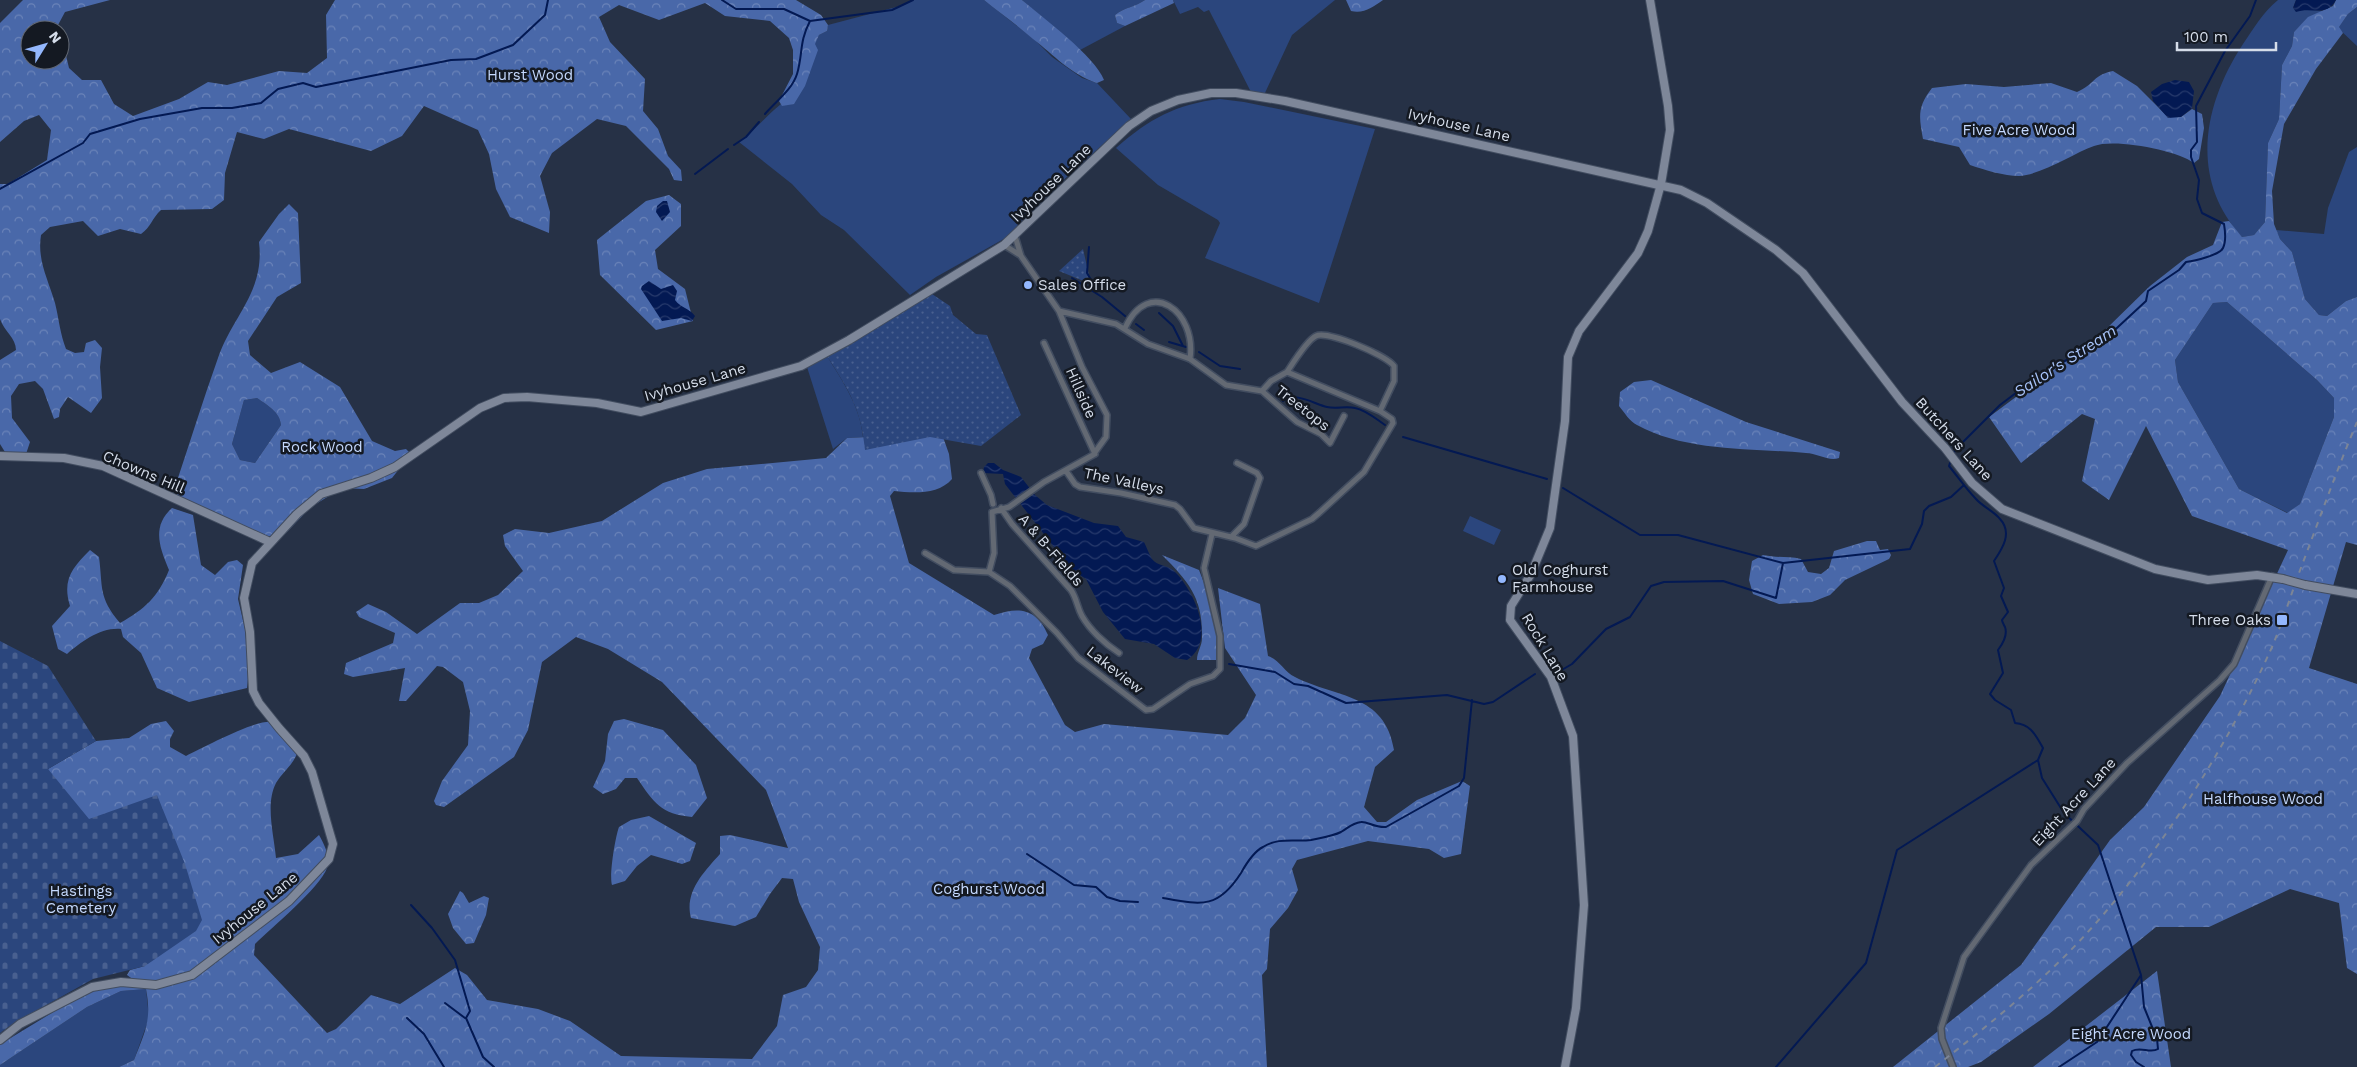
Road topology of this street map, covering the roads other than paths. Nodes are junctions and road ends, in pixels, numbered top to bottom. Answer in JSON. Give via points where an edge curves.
{"nodes":[{"id":1,"x":1650,"y":0,"type":"edge"},
{"id":2,"x":1661,"y":184,"type":"junction"},
{"id":3,"x":1015,"y":236,"type":"junction"},
{"id":4,"x":1004,"y":245,"type":"junction"},
{"id":5,"x":1021,"y":256,"type":"junction"},
{"id":6,"x":1059,"y":311,"type":"junction"},
{"id":7,"x":1125,"y":328,"type":"junction"},
{"id":8,"x":1044,"y":343,"type":"dead end"},
{"id":9,"x":1190,"y":359,"type":"junction"},
{"id":10,"x":1287,"y":372,"type":"junction"},
{"id":11,"x":1262,"y":391,"type":"junction"},
{"id":12,"x":1380,"y":411,"type":"junction"},
{"id":13,"x":1344,"y":416,"type":"dead end"},
{"id":14,"x":1096,"y":454,"type":"junction"},
{"id":15,"x":0,"y":456,"type":"edge"},
{"id":16,"x":1236,"y":463,"type":"dead end"},
{"id":17,"x":1066,"y":471,"type":"junction"},
{"id":18,"x":981,"y":473,"type":"dead end"},
{"id":19,"x":993,"y":504,"type":"dead end"},
{"id":20,"x":1001,"y":508,"type":"junction"},
{"id":21,"x":1212,"y":534,"type":"junction"},
{"id":22,"x":1231,"y":537,"type":"junction"},
{"id":23,"x":270,"y":542,"type":"junction"},
{"id":24,"x":925,"y":553,"type":"dead end"},
{"id":25,"x":988,"y":572,"type":"junction"},
{"id":26,"x":2272,"y":576,"type":"junction"},
{"id":27,"x":2357,"y":594,"type":"edge"},
{"id":28,"x":1119,"y":653,"type":"dead end"},
{"id":29,"x":0,"y":1040,"type":"edge"},
{"id":30,"x":1565,"y":1067,"type":"edge"},
{"id":31,"x":1953,"y":1067,"type":"edge"}],
"edges":[{"from":1,"to":2,"type":"street","name":"Rock Lane","via":[[1670,130]]},
{"from":2,"to":3,"type":"street","name":"Ivyhouse Lane","via":[[1311,106],[1236,93],[1211,93],[1173,102],[1138,119],[1045,204]]},
{"from":2,"to":26,"type":"street","name":"Butchers Lane","via":[[1707,203],[1776,250],[1803,274],[1874,368],[1950,454],[1972,484],[2002,508],[2155,569],[2208,580],[2257,574]]},
{"from":2,"to":30,"type":"street","name":"Rock Lane","via":[[1648,231],[1638,253],[1580,331],[1568,356],[1565,421],[1550,528],[1531,574],[1511,606],[1510,620],[1550,677],[1573,736],[1584,905],[1576,1008]]},
{"from":3,"to":4,"type":"street","name":"Ivyhouse Lane"},
{"from":3,"to":5,"type":"street"},
{"from":4,"to":5,"type":"street"},
{"from":4,"to":23,"type":"street","name":"Ivyhouse Lane","via":[[849,340],[794,368],[641,412],[574,400],[516,396],[497,400],[480,408],[395,467],[320,494]]},
{"from":5,"to":6,"type":"street"},
{"from":6,"to":7,"type":"street"},
{"from":6,"to":14,"type":"street","via":[[1107,417],[1106,437]]},
{"from":7,"to":9,"type":"street","via":[[1148,344]]},
{"from":7,"to":9,"type":"street","via":[[1147,303],[1157,302],[1168,307],[1178,312],[1188,326],[1192,345]]},
{"from":8,"to":14,"type":"street","name":"Hillside"},
{"from":9,"to":11,"type":"street","via":[[1226,385]]},
{"from":10,"to":11,"type":"street","via":[[1271,380]]},
{"from":10,"to":12,"type":"street"},
{"from":10,"to":12,"type":"street","via":[[1314,336],[1322,334],[1358,346],[1385,358],[1394,366],[1394,381]]},
{"from":11,"to":13,"type":"street","name":"Treetops","via":[[1297,422],[1330,443]]},
{"from":12,"to":22,"type":"street","name":"The Valleys","via":[[1392,419],[1389,434],[1364,472],[1312,519],[1256,546]]},
{"from":14,"to":17,"type":"street"},
{"from":15,"to":23,"type":"street","name":"Chowns Hill","via":[[64,458],[103,466]]},
{"from":16,"to":22,"type":"street","via":[[1257,473],[1260,478],[1244,524]]},
{"from":17,"to":20,"type":"street"},
{"from":17,"to":21,"type":"street","name":"The Valleys","via":[[1080,487],[1175,505],[1194,528]]},
{"from":18,"to":19,"type":"street"},
{"from":20,"to":25,"type":"street","via":[[990,515],[994,553]]},
{"from":20,"to":28,"type":"street","name":"A & B-Fields","via":[[1071,590],[1078,600],[1082,616]]},
{"from":21,"to":22,"type":"street","name":"The Valleys"},
{"from":21,"to":25,"type":"street","name":"Lakeview","via":[[1204,568],[1220,636],[1220,670],[1190,684],[1153,710],[1146,710],[1078,658],[1010,586]]},
{"from":23,"to":29,"type":"street","name":"Ivyhouse Lane","via":[[252,564],[244,598],[254,691],[259,703],[304,756],[312,772],[333,844],[329,859],[289,902],[192,975],[156,985],[122,982],[92,987],[20,1024]]},
{"from":24,"to":25,"type":"street","via":[[954,570]]},
{"from":26,"to":27,"type":"street","name":"Butchers Lane","bridge":true},
{"from":26,"to":31,"type":"street","name":"Eight Acre Lane","via":[[2234,664],[2127,763],[2084,809],[2077,821],[2031,865],[1964,956],[1941,1028]]}]}
